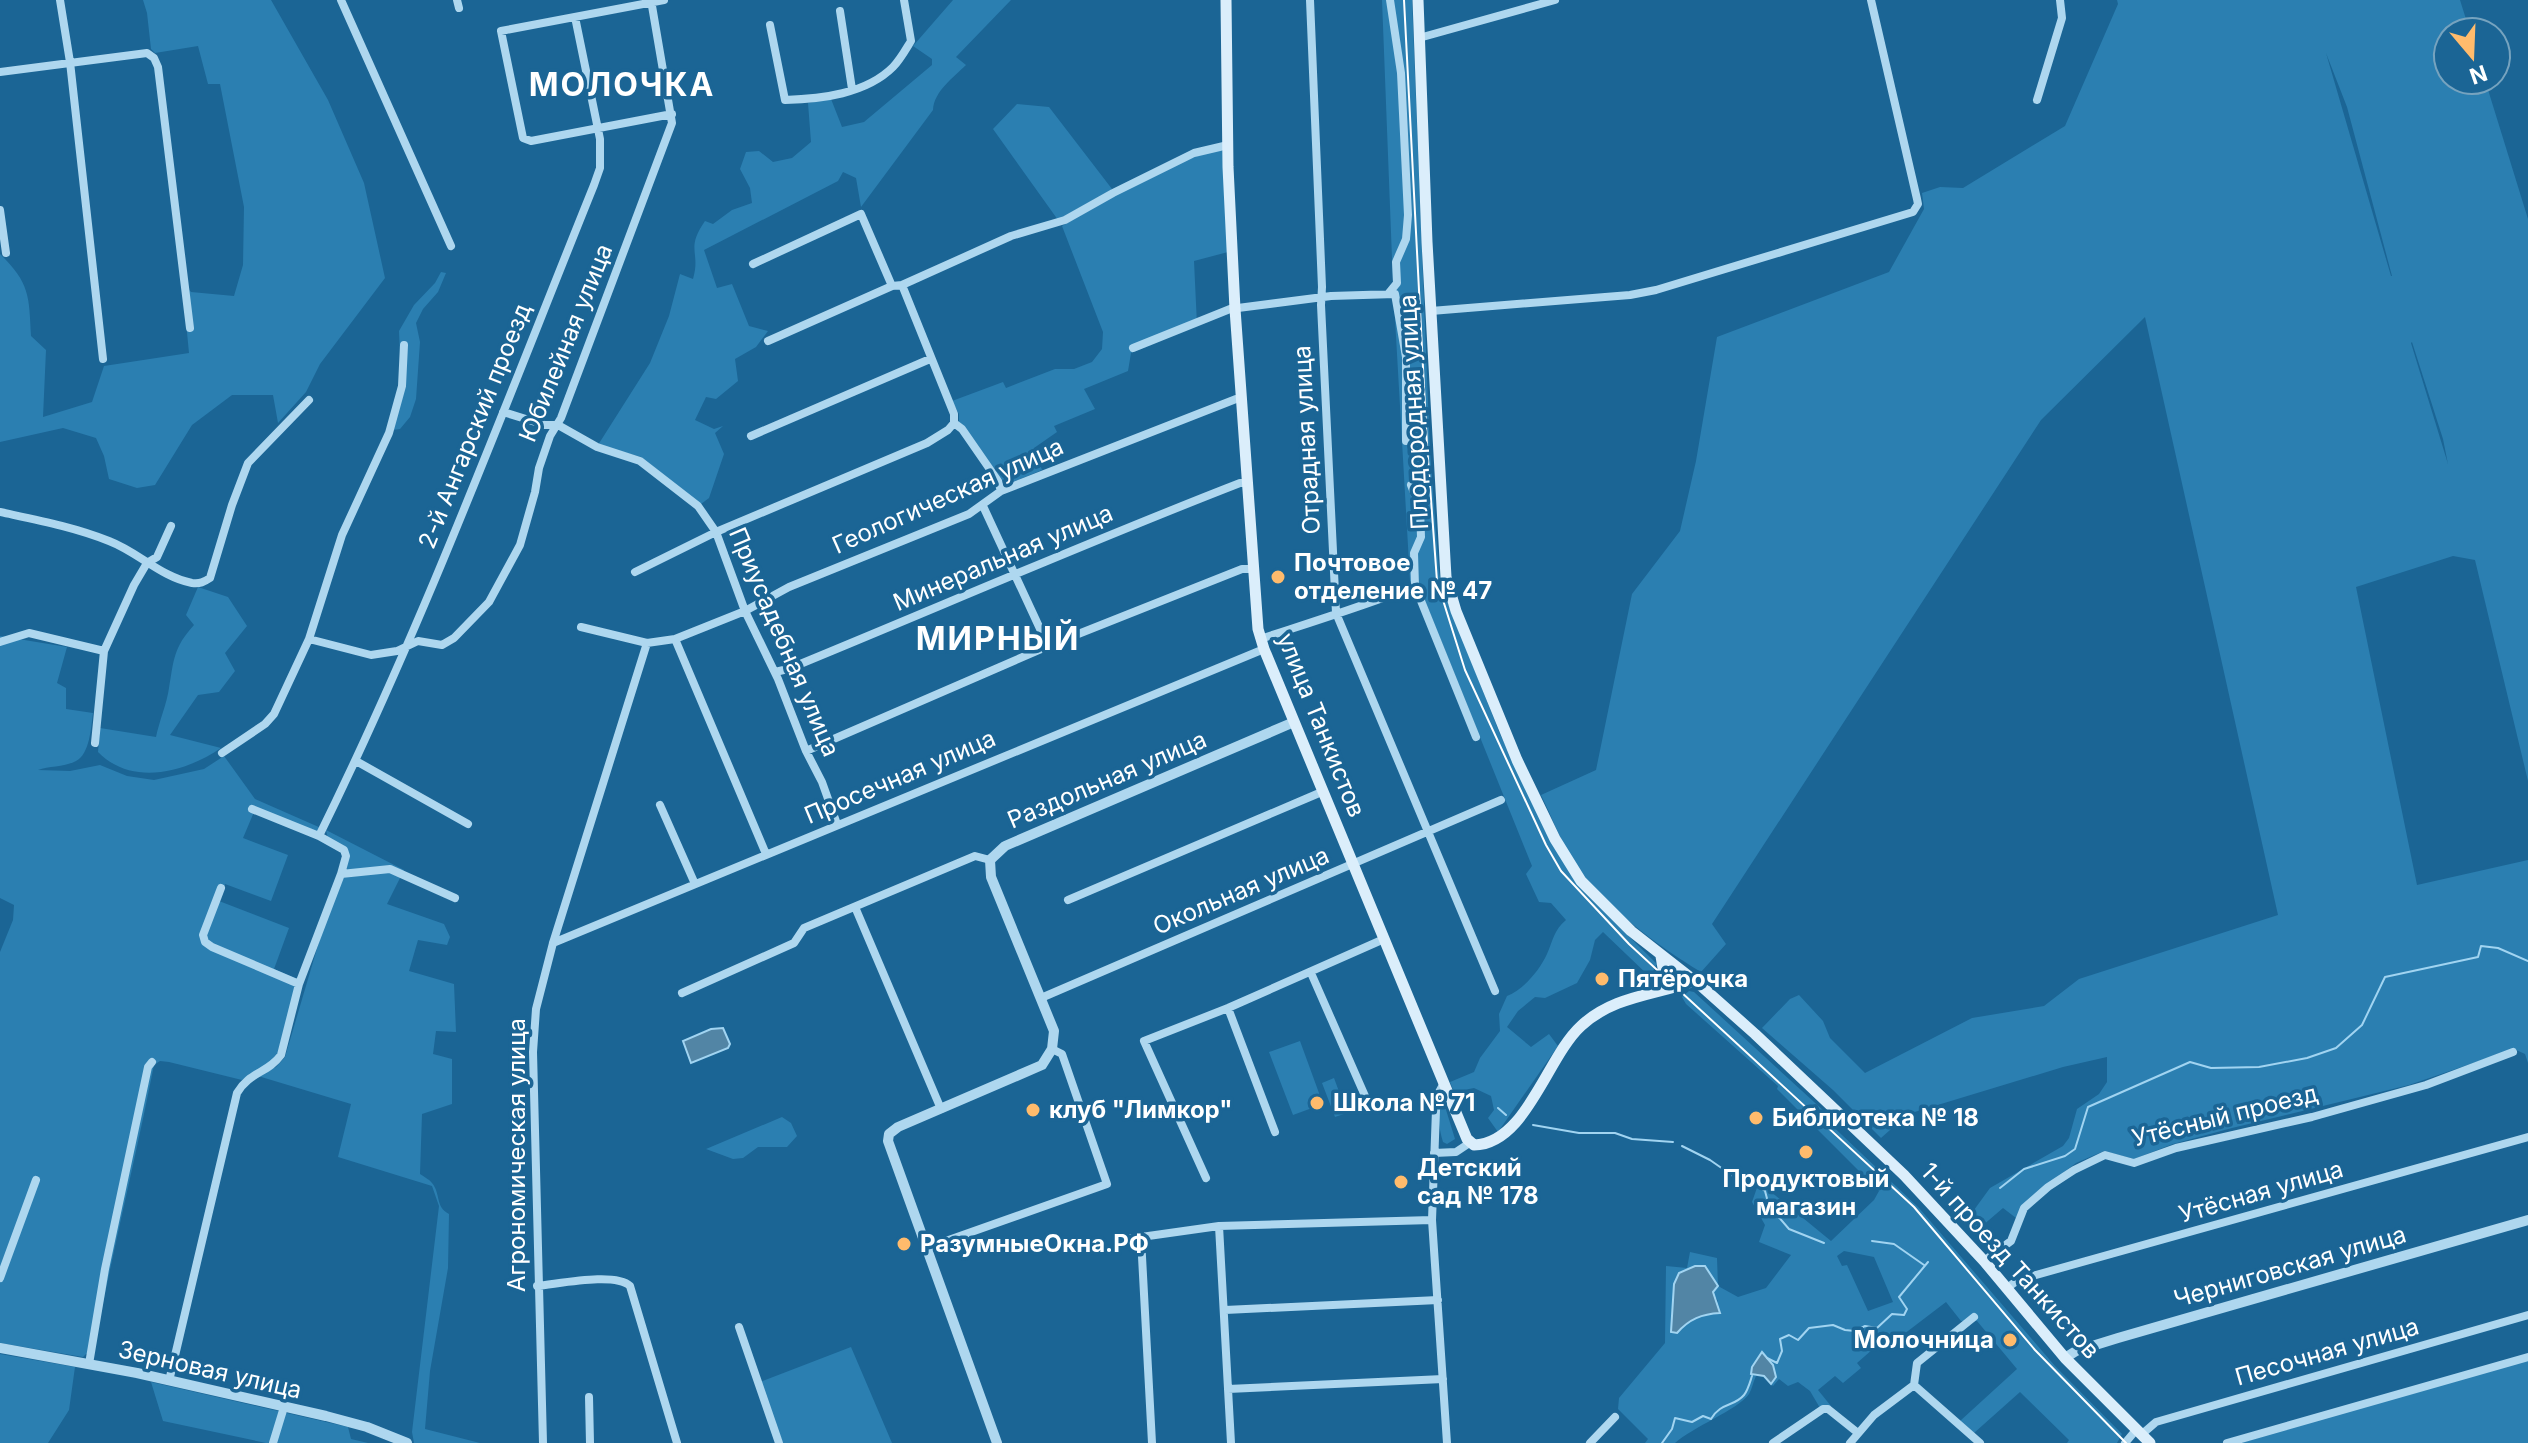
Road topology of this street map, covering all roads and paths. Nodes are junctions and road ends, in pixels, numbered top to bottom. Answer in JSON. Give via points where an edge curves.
{"nodes":[{"id":1,"x":60,"y":0,"type":"edge"},
{"id":2,"x":341,"y":0,"type":"edge"},
{"id":3,"x":664,"y":0,"type":"edge"},
{"id":4,"x":904,"y":0,"type":"edge"},
{"id":5,"x":1226,"y":0,"type":"edge"},
{"id":6,"x":1310,"y":0,"type":"edge"},
{"id":7,"x":1390,"y":0,"type":"edge"},
{"id":8,"x":1418,"y":0,"type":"edge"},
{"id":9,"x":1555,"y":0,"type":"edge"},
{"id":10,"x":1871,"y":0,"type":"edge"},
{"id":11,"x":2060,"y":0,"type":"edge"},
{"id":12,"x":651,"y":1,"type":"edge"},
{"id":13,"x":840,"y":11,"type":"dead end"},
{"id":14,"x":575,"y":17,"type":"junction"},
{"id":15,"x":770,"y":25,"type":"dead end"},
{"id":16,"x":1419,"y":38,"type":"junction"},
{"id":17,"x":70,"y":62,"type":"junction"},
{"id":18,"x":0,"y":72,"type":"edge"},
{"id":19,"x":852,"y":89,"type":"junction"},
{"id":20,"x":2037,"y":100,"type":"dead end"},
{"id":21,"x":672,"y":114,"type":"junction"},
{"id":22,"x":596,"y":130,"type":"junction"},
{"id":23,"x":1228,"y":145,"type":"junction"},
{"id":24,"x":0,"y":210,"type":"edge"},
{"id":25,"x":451,"y":246,"type":"dead end"},
{"id":26,"x":6,"y":253,"type":"dead end"},
{"id":27,"x":753,"y":264,"type":"dead end"},
{"id":28,"x":897,"y":285,"type":"junction"},
{"id":29,"x":1391,"y":294,"type":"junction"},
{"id":30,"x":1322,"y":298,"type":"junction"},
{"id":31,"x":1235,"y":309,"type":"junction"},
{"id":32,"x":1431,"y":311,"type":"junction"},
{"id":33,"x":190,"y":328,"type":"dead end"},
{"id":34,"x":768,"y":341,"type":"dead end"},
{"id":35,"x":404,"y":345,"type":"dead end"},
{"id":36,"x":1133,"y":348,"type":"dead end"},
{"id":37,"x":103,"y":359,"type":"dead end"},
{"id":38,"x":930,"y":359,"type":"junction"},
{"id":39,"x":1242,"y":399,"type":"junction"},
{"id":40,"x":309,"y":400,"type":"dead end"},
{"id":41,"x":503,"y":412,"type":"junction"},
{"id":42,"x":954,"y":423,"type":"junction"},
{"id":43,"x":558,"y":425,"type":"junction"},
{"id":44,"x":751,"y":436,"type":"dead end"},
{"id":45,"x":1406,"y":441,"type":"dead end"},
{"id":46,"x":1248,"y":483,"type":"junction"},
{"id":47,"x":1411,"y":485,"type":"dead end"},
{"id":48,"x":1001,"y":491,"type":"junction"},
{"id":49,"x":983,"y":506,"type":"junction"},
{"id":50,"x":0,"y":512,"type":"edge"},
{"id":51,"x":171,"y":526,"type":"dead end"},
{"id":52,"x":716,"y":532,"type":"junction"},
{"id":53,"x":147,"y":563,"type":"junction"},
{"id":54,"x":1253,"y":569,"type":"junction"},
{"id":55,"x":635,"y":572,"type":"dead end"},
{"id":56,"x":1017,"y":575,"type":"junction"},
{"id":57,"x":1415,"y":586,"type":"junction"},
{"id":58,"x":745,"y":611,"type":"junction"},
{"id":59,"x":1336,"y":613,"type":"junction"},
{"id":60,"x":581,"y":627,"type":"dead end"},
{"id":61,"x":309,"y":639,"type":"junction"},
{"id":62,"x":675,"y":639,"type":"junction"},
{"id":63,"x":0,"y":642,"type":"edge"},
{"id":64,"x":647,"y":643,"type":"junction"},
{"id":65,"x":408,"y":644,"type":"junction"},
{"id":66,"x":1262,"y":644,"type":"junction"},
{"id":67,"x":1048,"y":646,"type":"junction"},
{"id":68,"x":104,"y":651,"type":"junction"},
{"id":69,"x":775,"y":672,"type":"junction"},
{"id":70,"x":1294,"y":722,"type":"junction"},
{"id":71,"x":1476,"y":737,"type":"dead end"},
{"id":72,"x":95,"y":743,"type":"dead end"},
{"id":73,"x":806,"y":751,"type":"junction"},
{"id":74,"x":222,"y":753,"type":"dead end"},
{"id":75,"x":356,"y":761,"type":"junction"},
{"id":76,"x":1324,"y":791,"type":"junction"},
{"id":77,"x":1501,"y":800,"type":"dead end"},
{"id":78,"x":660,"y":805,"type":"dead end"},
{"id":79,"x":252,"y":809,"type":"dead end"},
{"id":80,"x":468,"y":824,"type":"dead end"},
{"id":81,"x":837,"y":824,"type":"junction"},
{"id":82,"x":1429,"y":832,"type":"junction"},
{"id":83,"x":319,"y":836,"type":"junction"},
{"id":84,"x":766,"y":854,"type":"junction"},
{"id":85,"x":990,"y":860,"type":"junction"},
{"id":86,"x":1354,"y":864,"type":"junction"},
{"id":87,"x":341,"y":874,"type":"junction"},
{"id":88,"x":695,"y":884,"type":"junction"},
{"id":89,"x":221,"y":888,"type":"dead end"},
{"id":90,"x":455,"y":898,"type":"dead end"},
{"id":91,"x":1068,"y":900,"type":"dead end"},
{"id":92,"x":855,"y":907,"type":"junction"},
{"id":93,"x":1384,"y":939,"type":"junction"},
{"id":94,"x":553,"y":943,"type":"junction"},
{"id":95,"x":1661,"y":956,"type":"junction"},
{"id":96,"x":1311,"y":973,"type":"junction"},
{"id":97,"x":1694,"y":981,"type":"junction"},
{"id":98,"x":299,"y":984,"type":"junction"},
{"id":99,"x":1495,"y":991,"type":"dead end"},
{"id":100,"x":1653,"y":991,"type":"junction"},
{"id":101,"x":682,"y":993,"type":"dead end"},
{"id":102,"x":1041,"y":998,"type":"junction"},
{"id":103,"x":1228,"y":1008,"type":"junction"},
{"id":104,"x":1052,"y":1049,"type":"junction"},
{"id":105,"x":2513,"y":1052,"type":"dead end"},
{"id":106,"x":152,"y":1062,"type":"dead end"},
{"id":107,"x":1444,"y":1083,"type":"junction"},
{"id":108,"x":1369,"y":1105,"type":"dead end"},
{"id":109,"x":941,"y":1109,"type":"junction"},
{"id":110,"x":1275,"y":1132,"type":"dead end"},
{"id":111,"x":2528,"y":1137,"type":"edge"},
{"id":112,"x":1471,"y":1142,"type":"junction"},
{"id":113,"x":1434,"y":1153,"type":"junction"},
{"id":114,"x":1206,"y":1178,"type":"dead end"},
{"id":115,"x":36,"y":1180,"type":"dead end"},
{"id":116,"x":1432,"y":1220,"type":"junction"},
{"id":117,"x":2528,"y":1220,"type":"edge"},
{"id":118,"x":1219,"y":1226,"type":"junction"},
{"id":119,"x":1141,"y":1238,"type":"junction"},
{"id":120,"x":1127,"y":1239,"type":"dead end"},
{"id":121,"x":926,"y":1248,"type":"junction"},
{"id":122,"x":1984,"y":1261,"type":"junction"},
{"id":123,"x":0,"y":1278,"type":"edge"},
{"id":124,"x":537,"y":1286,"type":"junction"},
{"id":125,"x":2007,"y":1288,"type":"junction"},
{"id":126,"x":1438,"y":1300,"type":"junction"},
{"id":127,"x":1225,"y":1310,"type":"junction"},
{"id":128,"x":2528,"y":1315,"type":"edge"},
{"id":129,"x":1974,"y":1317,"type":"dead end"},
{"id":130,"x":739,"y":1327,"type":"dead end"},
{"id":131,"x":0,"y":1348,"type":"edge"},
{"id":132,"x":2528,"y":1357,"type":"edge"},
{"id":133,"x":2065,"y":1358,"type":"junction"},
{"id":134,"x":89,"y":1364,"type":"junction"},
{"id":135,"x":1443,"y":1379,"type":"junction"},
{"id":136,"x":169,"y":1381,"type":"junction"},
{"id":137,"x":1914,"y":1385,"type":"junction"},
{"id":138,"x":1228,"y":1389,"type":"junction"},
{"id":139,"x":589,"y":1397,"type":"dead end"},
{"id":140,"x":284,"y":1407,"type":"junction"},
{"id":141,"x":1615,"y":1417,"type":"dead end"},
{"id":142,"x":1858,"y":1433,"type":"junction"},
{"id":143,"x":2142,"y":1436,"type":"edge"},
{"id":144,"x":273,"y":1443,"type":"edge"},
{"id":145,"x":407,"y":1443,"type":"edge"},
{"id":146,"x":543,"y":1443,"type":"edge"},
{"id":147,"x":590,"y":1443,"type":"edge"},
{"id":148,"x":677,"y":1443,"type":"edge"},
{"id":149,"x":779,"y":1443,"type":"edge"},
{"id":150,"x":997,"y":1443,"type":"edge"},
{"id":151,"x":1152,"y":1443,"type":"edge"},
{"id":152,"x":1231,"y":1443,"type":"edge"},
{"id":153,"x":1447,"y":1443,"type":"edge"},
{"id":154,"x":1590,"y":1443,"type":"edge"},
{"id":155,"x":1773,"y":1443,"type":"edge"},
{"id":156,"x":1850,"y":1443,"type":"edge"},
{"id":157,"x":1980,"y":1443,"type":"edge"},
{"id":158,"x":2125,"y":1443,"type":"edge"},
{"id":159,"x":2227,"y":1443,"type":"edge"}],
"edges":[{"from":1,"to":17,"type":"street"},
{"from":2,"to":25,"type":"street"},
{"from":3,"to":12,"type":"street"},
{"from":4,"to":19,"type":"street","via":[[911,41],[894,67]]},
{"from":5,"to":23,"type":"main road","name":"улица Танкистов"},
{"from":6,"to":30,"type":"street","name":"Отрадная улица"},
{"from":7,"to":29,"type":"street","via":[[1401,73],[1408,215]]},
{"from":8,"to":16,"type":"main road","name":"Плодородная улица"},
{"from":9,"to":16,"type":"street"},
{"from":10,"to":32,"type":"street","via":[[1916,208],[1656,290]]},
{"from":11,"to":20,"type":"street","via":[[2062,18]]},
{"from":12,"to":14,"type":"street"},
{"from":12,"to":21,"type":"street","name":"Юбилейная улица"},
{"from":13,"to":19,"type":"street"},
{"from":14,"to":22,"type":"street","name":"2-й Ангарский проезд"},
{"from":14,"to":22,"type":"street","via":[[501,31],[523,138]]},
{"from":15,"to":19,"type":"street","via":[[785,100],[818,99]]},
{"from":16,"to":32,"type":"main road","name":"Плодородная улица"},
{"from":17,"to":18,"type":"street"},
{"from":17,"to":33,"type":"street","via":[[147,53],[154,58]]},
{"from":17,"to":37,"type":"street"},
{"from":21,"to":22,"type":"street"},
{"from":21,"to":43,"type":"street","name":"Юбилейная улица","via":[[662,153]]},
{"from":22,"to":41,"type":"street","name":"2-й Ангарский проезд","via":[[600,168]]},
{"from":23,"to":28,"type":"street","via":[[1194,153],[1065,220],[1011,236]]},
{"from":23,"to":31,"type":"main road","name":"улица Танкистов"},
{"from":24,"to":26,"type":"street"},
{"from":27,"to":28,"type":"street","via":[[861,214]]},
{"from":28,"to":34,"type":"street"},
{"from":28,"to":38,"type":"street"},
{"from":29,"to":30,"type":"street"},
{"from":29,"to":45,"type":"street","via":[[1406,357]]},
{"from":30,"to":31,"type":"street"},
{"from":30,"to":59,"type":"street","name":"Отрадная улица"},
{"from":31,"to":36,"type":"street"},
{"from":31,"to":39,"type":"main road","name":"улица Танкистов"},
{"from":32,"to":95,"type":"main road","name":"Плодородная улица","via":[[1446,577],[1456,611],[1517,760],[1570,866]]},
{"from":35,"to":61,"type":"street","via":[[402,386],[389,433],[342,535]]},
{"from":38,"to":42,"type":"street"},
{"from":38,"to":44,"type":"street"},
{"from":39,"to":46,"type":"main road","name":"улица Танкистов"},
{"from":39,"to":48,"type":"street","name":"Геологическая улица"},
{"from":40,"to":53,"type":"street","via":[[248,463],[210,578],[193,583]]},
{"from":41,"to":43,"type":"street","name":"Приусадебная улица"},
{"from":41,"to":65,"type":"street","name":"2-й Ангарский проезд"},
{"from":42,"to":48,"type":"street"},
{"from":42,"to":52,"type":"street","via":[[927,443]]},
{"from":43,"to":52,"type":"street","name":"Приусадебная улица","via":[[597,447],[640,461],[698,506]]},
{"from":43,"to":65,"type":"street","name":"Юбилейная улица","via":[[539,468],[520,545],[489,602],[447,643]]},
{"from":46,"to":54,"type":"main road","name":"улица Танкистов"},
{"from":46,"to":56,"type":"street","name":"Минеральная улица"},
{"from":47,"to":57,"type":"street","via":[[1420,508]]},
{"from":48,"to":49,"type":"street","name":"Геологическая улица"},
{"from":49,"to":56,"type":"street"},
{"from":49,"to":58,"type":"street","name":"Геологическая улица","via":[[789,587]]},
{"from":50,"to":53,"type":"street","via":[[109,541]]},
{"from":51,"to":53,"type":"street","via":[[157,557]]},
{"from":52,"to":55,"type":"street"},
{"from":52,"to":58,"type":"street","name":"Приусадебная улица"},
{"from":53,"to":68,"type":"street"},
{"from":54,"to":66,"type":"main road","name":"улица Танкистов"},
{"from":54,"to":67,"type":"street"},
{"from":56,"to":67,"type":"street"},
{"from":56,"to":69,"type":"street","name":"Минеральная улица"},
{"from":57,"to":59,"type":"street","name":"Просечная улица"},
{"from":57,"to":71,"type":"street"},
{"from":58,"to":62,"type":"street","name":"Геологическая улица"},
{"from":58,"to":69,"type":"street","name":"Приусадебная улица"},
{"from":59,"to":66,"type":"street","name":"Просечная улица"},
{"from":59,"to":82,"type":"street","name":"Отрадная улица"},
{"from":60,"to":64,"type":"street","name":"Геологическая улица"},
{"from":61,"to":65,"type":"street","name":"Юбилейная улица","via":[[371,655]]},
{"from":61,"to":74,"type":"street","via":[[274,714]]},
{"from":62,"to":64,"type":"street","name":"Геологическая улица"},
{"from":62,"to":84,"type":"street"},
{"from":63,"to":68,"type":"street","via":[[29,633]]},
{"from":64,"to":94,"type":"street","name":"Агрономическая улица"},
{"from":65,"to":75,"type":"street","name":"2-й Ангарский проезд"},
{"from":66,"to":70,"type":"main road","name":"улица Танкистов"},
{"from":66,"to":81,"type":"street","name":"Просечная улица"},
{"from":67,"to":73,"type":"street"},
{"from":68,"to":72,"type":"street"},
{"from":69,"to":73,"type":"street","name":"Приусадебная улица"},
{"from":70,"to":76,"type":"main road","name":"улица Танкистов"},
{"from":70,"to":85,"type":"street","name":"Раздольная улица","via":[[1005,846]]},
{"from":73,"to":81,"type":"street","name":"Приусадебная улица"},
{"from":75,"to":80,"type":"street"},
{"from":75,"to":83,"type":"street","name":"2-й Ангарский проезд"},
{"from":76,"to":86,"type":"main road","name":"улица Танкистов"},
{"from":76,"to":91,"type":"street"},
{"from":77,"to":82,"type":"street","name":"Окольная улица"},
{"from":78,"to":88,"type":"street"},
{"from":79,"to":83,"type":"street"},
{"from":81,"to":84,"type":"street","name":"Просечная улица"},
{"from":82,"to":86,"type":"street","name":"Окольная улица"},
{"from":82,"to":99,"type":"street","name":"Отрадная улица"},
{"from":83,"to":87,"type":"street","via":[[344,850]]},
{"from":84,"to":88,"type":"street","name":"Просечная улица"},
{"from":85,"to":92,"type":"street","name":"Раздольная улица","via":[[975,856]]},
{"from":85,"to":102,"type":"street","via":[[991,877]]},
{"from":86,"to":93,"type":"main road","name":"улица Танкистов"},
{"from":86,"to":102,"type":"street","name":"Окольная улица"},
{"from":87,"to":90,"type":"street","via":[[390,869]]},
{"from":87,"to":98,"type":"street"},
{"from":88,"to":94,"type":"street","name":"Просечная улица"},
{"from":89,"to":98,"type":"street","via":[[203,935],[212,947]]},
{"from":92,"to":101,"type":"street","name":"Раздольная улица","via":[[804,928],[794,943]]},
{"from":92,"to":109,"type":"street"},
{"from":93,"to":96,"type":"street"},
{"from":93,"to":107,"type":"main road","name":"улица Танкистов"},
{"from":94,"to":124,"type":"street","name":"Агрономическая улица","via":[[536,1009],[533,1052]]},
{"from":95,"to":97,"type":"main road","name":"Плодородная улица"},
{"from":95,"to":100,"type":"main road","via":[[1664,974]]},
{"from":96,"to":103,"type":"street"},
{"from":96,"to":108,"type":"street"},
{"from":97,"to":100,"type":"main road"},
{"from":97,"to":122,"type":"main road","name":"1-й проезд Танкистов","via":[[1876,1148]]},
{"from":98,"to":136,"type":"street","via":[[281,1055],[244,1081],[237,1093]]},
{"from":100,"to":112,"type":"main road","via":[[1626,999],[1579,1027],[1518,1120],[1487,1145]]},
{"from":102,"to":104,"type":"street","via":[[1054,1031]]},
{"from":103,"to":110,"type":"street"},
{"from":103,"to":114,"type":"street","via":[[1144,1041]]},
{"from":104,"to":109,"type":"street","via":[[1042,1065]]},
{"from":104,"to":121,"type":"street","via":[[1062,1054],[1107,1184]]},
{"from":105,"to":122,"type":"street","name":"Утёсный проезд","via":[[2426,1085],[2134,1163],[2105,1155],[2048,1187],[2024,1208],[2011,1241]]},
{"from":106,"to":134,"type":"street"},
{"from":107,"to":112,"type":"main road","name":"улица Танкистов"},
{"from":107,"to":113,"type":"street","via":[[1438,1094]]},
{"from":109,"to":121,"type":"street","via":[[889,1134],[889,1148]]},
{"from":111,"to":125,"type":"street","name":"Утёсная улица","via":[[2018,1280]]},
{"from":112,"to":113,"type":"street","via":[[1456,1152]]},
{"from":113,"to":116,"type":"street"},
{"from":115,"to":123,"type":"street"},
{"from":116,"to":118,"type":"street"},
{"from":116,"to":126,"type":"street"},
{"from":117,"to":133,"type":"street","name":"Черниговская улица"},
{"from":118,"to":119,"type":"street"},
{"from":118,"to":127,"type":"street"},
{"from":119,"to":120,"type":"street"},
{"from":119,"to":151,"type":"street"},
{"from":121,"to":150,"type":"street"},
{"from":122,"to":125,"type":"main road","name":"1-й проезд Танкистов"},
{"from":124,"to":146,"type":"street","name":"Агрономическая улица"},
{"from":124,"to":148,"type":"street","via":[[610,1279],[630,1286]]},
{"from":125,"to":133,"type":"main road","name":"1-й проезд Танкистов"},
{"from":126,"to":127,"type":"street"},
{"from":126,"to":135,"type":"street"},
{"from":127,"to":138,"type":"street"},
{"from":128,"to":143,"type":"street","name":"Песочная улица","via":[[2156,1422]]},
{"from":129,"to":137,"type":"street","via":[[1917,1363]]},
{"from":130,"to":149,"type":"street"},
{"from":131,"to":134,"type":"street","name":"Зерновая улица"},
{"from":132,"to":159,"type":"street"},
{"from":133,"to":143,"type":"main road","name":"1-й проезд Танкистов"},
{"from":134,"to":136,"type":"street","name":"Зерновая улица"},
{"from":135,"to":138,"type":"street"},
{"from":135,"to":153,"type":"street"},
{"from":136,"to":140,"type":"street","name":"Зерновая улица"},
{"from":137,"to":142,"type":"street"},
{"from":137,"to":157,"type":"street"},
{"from":138,"to":152,"type":"street"},
{"from":139,"to":147,"type":"street"},
{"from":140,"to":144,"type":"street"},
{"from":140,"to":145,"type":"street","name":"Зерновая улица"},
{"from":141,"to":154,"type":"street"},
{"from":142,"to":155,"type":"street","via":[[1823,1409]]},
{"from":142,"to":156,"type":"street"},
{"from":143,"to":158,"type":"street"}]}
